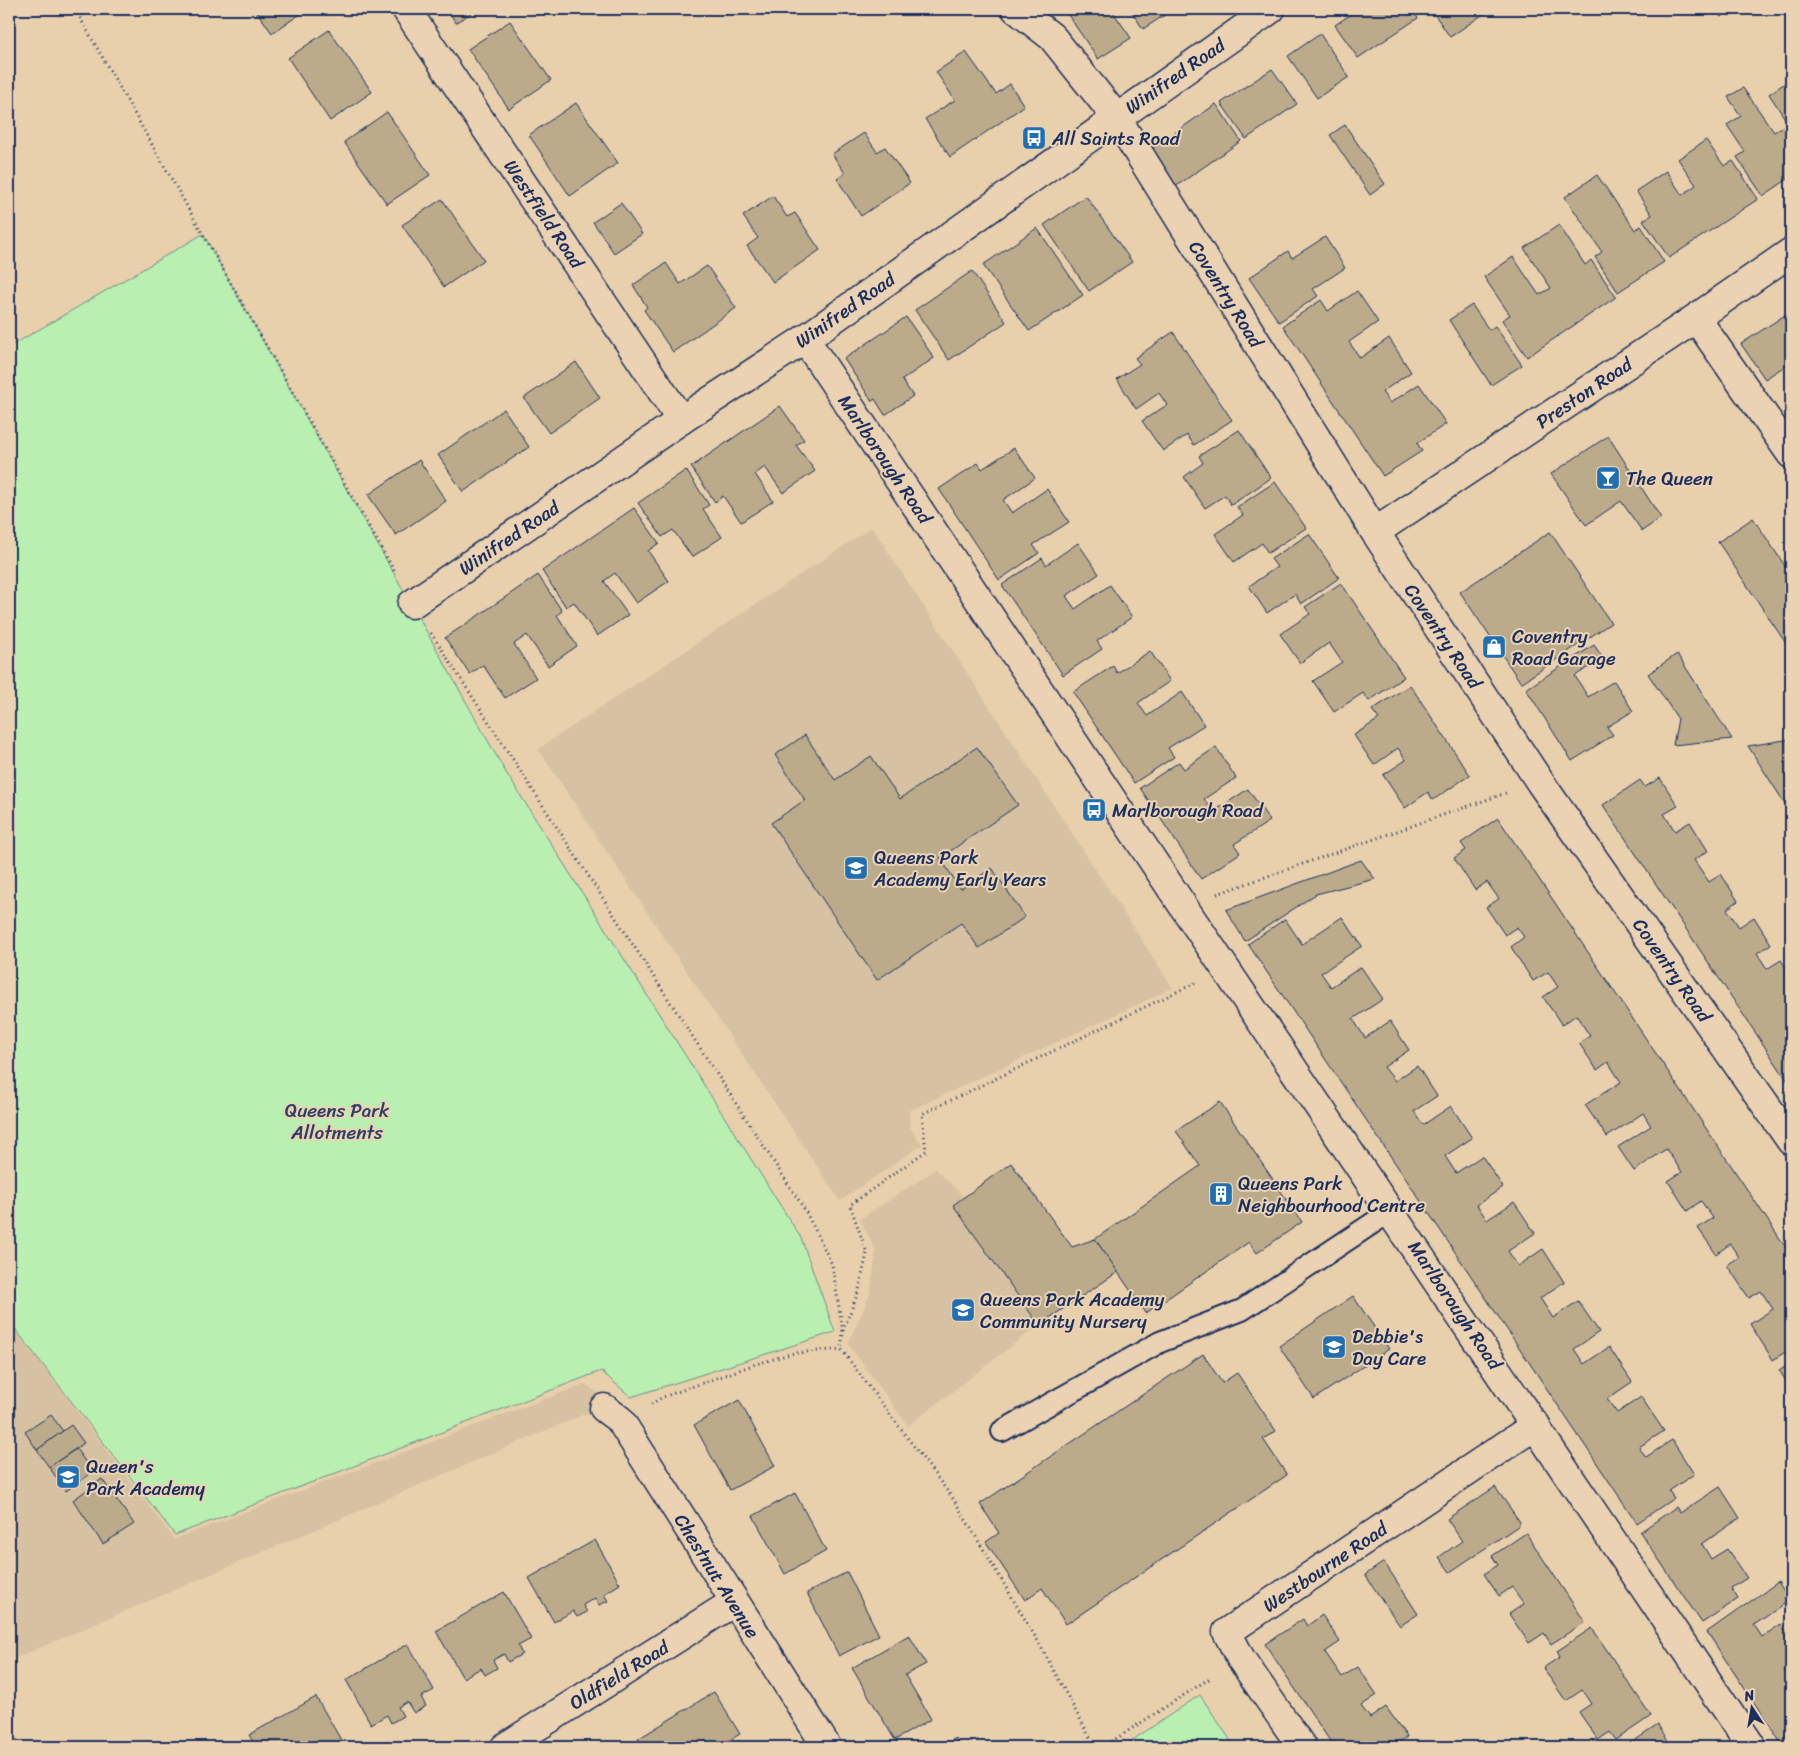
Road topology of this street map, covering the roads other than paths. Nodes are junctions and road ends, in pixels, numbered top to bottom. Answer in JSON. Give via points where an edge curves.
{"nodes":[{"id":1,"x":406,"y":9,"type":"edge"},
{"id":2,"x":1016,"y":9,"type":"edge"},
{"id":3,"x":1271,"y":9,"type":"edge"},
{"id":4,"x":1116,"y":117,"type":"junction"},
{"id":5,"x":1791,"y":252,"type":"edge"},
{"id":6,"x":1696,"y":318,"type":"junction"},
{"id":7,"x":805,"y":339,"type":"junction"},
{"id":8,"x":681,"y":420,"type":"junction"},
{"id":9,"x":1791,"y":454,"type":"edge"},
{"id":10,"x":1375,"y":532,"type":"junction"},
{"id":11,"x":412,"y":604,"type":"road end"},
{"id":12,"x":1791,"y":1140,"type":"edge"},
{"id":13,"x":1392,"y":1211,"type":"junction"},
{"id":14,"x":612,"y":1414,"type":"road end"},
{"id":15,"x":1536,"y":1425,"type":"junction"},
{"id":16,"x":1002,"y":1431,"type":"dead end"},
{"id":17,"x":734,"y":1602,"type":"junction"},
{"id":18,"x":505,"y":1747,"type":"edge"},
{"id":19,"x":827,"y":1747,"type":"edge"},
{"id":20,"x":1302,"y":1747,"type":"edge"},
{"id":21,"x":1752,"y":1747,"type":"edge"}],
"edges":[{"from":1,"to":8,"type":"street","name":"Westfield Road"},
{"from":2,"to":4,"type":"street","via":[[1052,37]]},
{"from":3,"to":4,"type":"street","name":"Winifred Road"},
{"from":4,"to":7,"type":"street","name":"Winifred Road"},
{"from":4,"to":10,"type":"street","name":"Coventry Road"},
{"from":5,"to":6,"type":"street","name":"Preston Road"},
{"from":6,"to":9,"type":"street"},
{"from":6,"to":10,"type":"street","name":"Preston Road"},
{"from":7,"to":8,"type":"street","name":"Winifred Road"},
{"from":7,"to":13,"type":"street","name":"Marlborough Road","via":[[1183,906]]},
{"from":8,"to":11,"type":"street","name":"Winifred Road"},
{"from":10,"to":12,"type":"street","name":"Coventry Road","via":[[1540,782]]},
{"from":13,"to":15,"type":"street","name":"Marlborough Road"},
{"from":13,"to":16,"type":"lane","via":[[1242,1310],[1160,1342]]},
{"from":14,"to":17,"type":"street","name":"Chestnut Avenue"},
{"from":15,"to":20,"type":"street","name":"Westbourne Road","via":[[1227,1632],[1241,1659]]},
{"from":15,"to":21,"type":"street","name":"Marlborough Road"},
{"from":17,"to":18,"type":"street","name":"Oldfield Road"},
{"from":17,"to":19,"type":"street","name":"Chestnut Avenue"}]}
